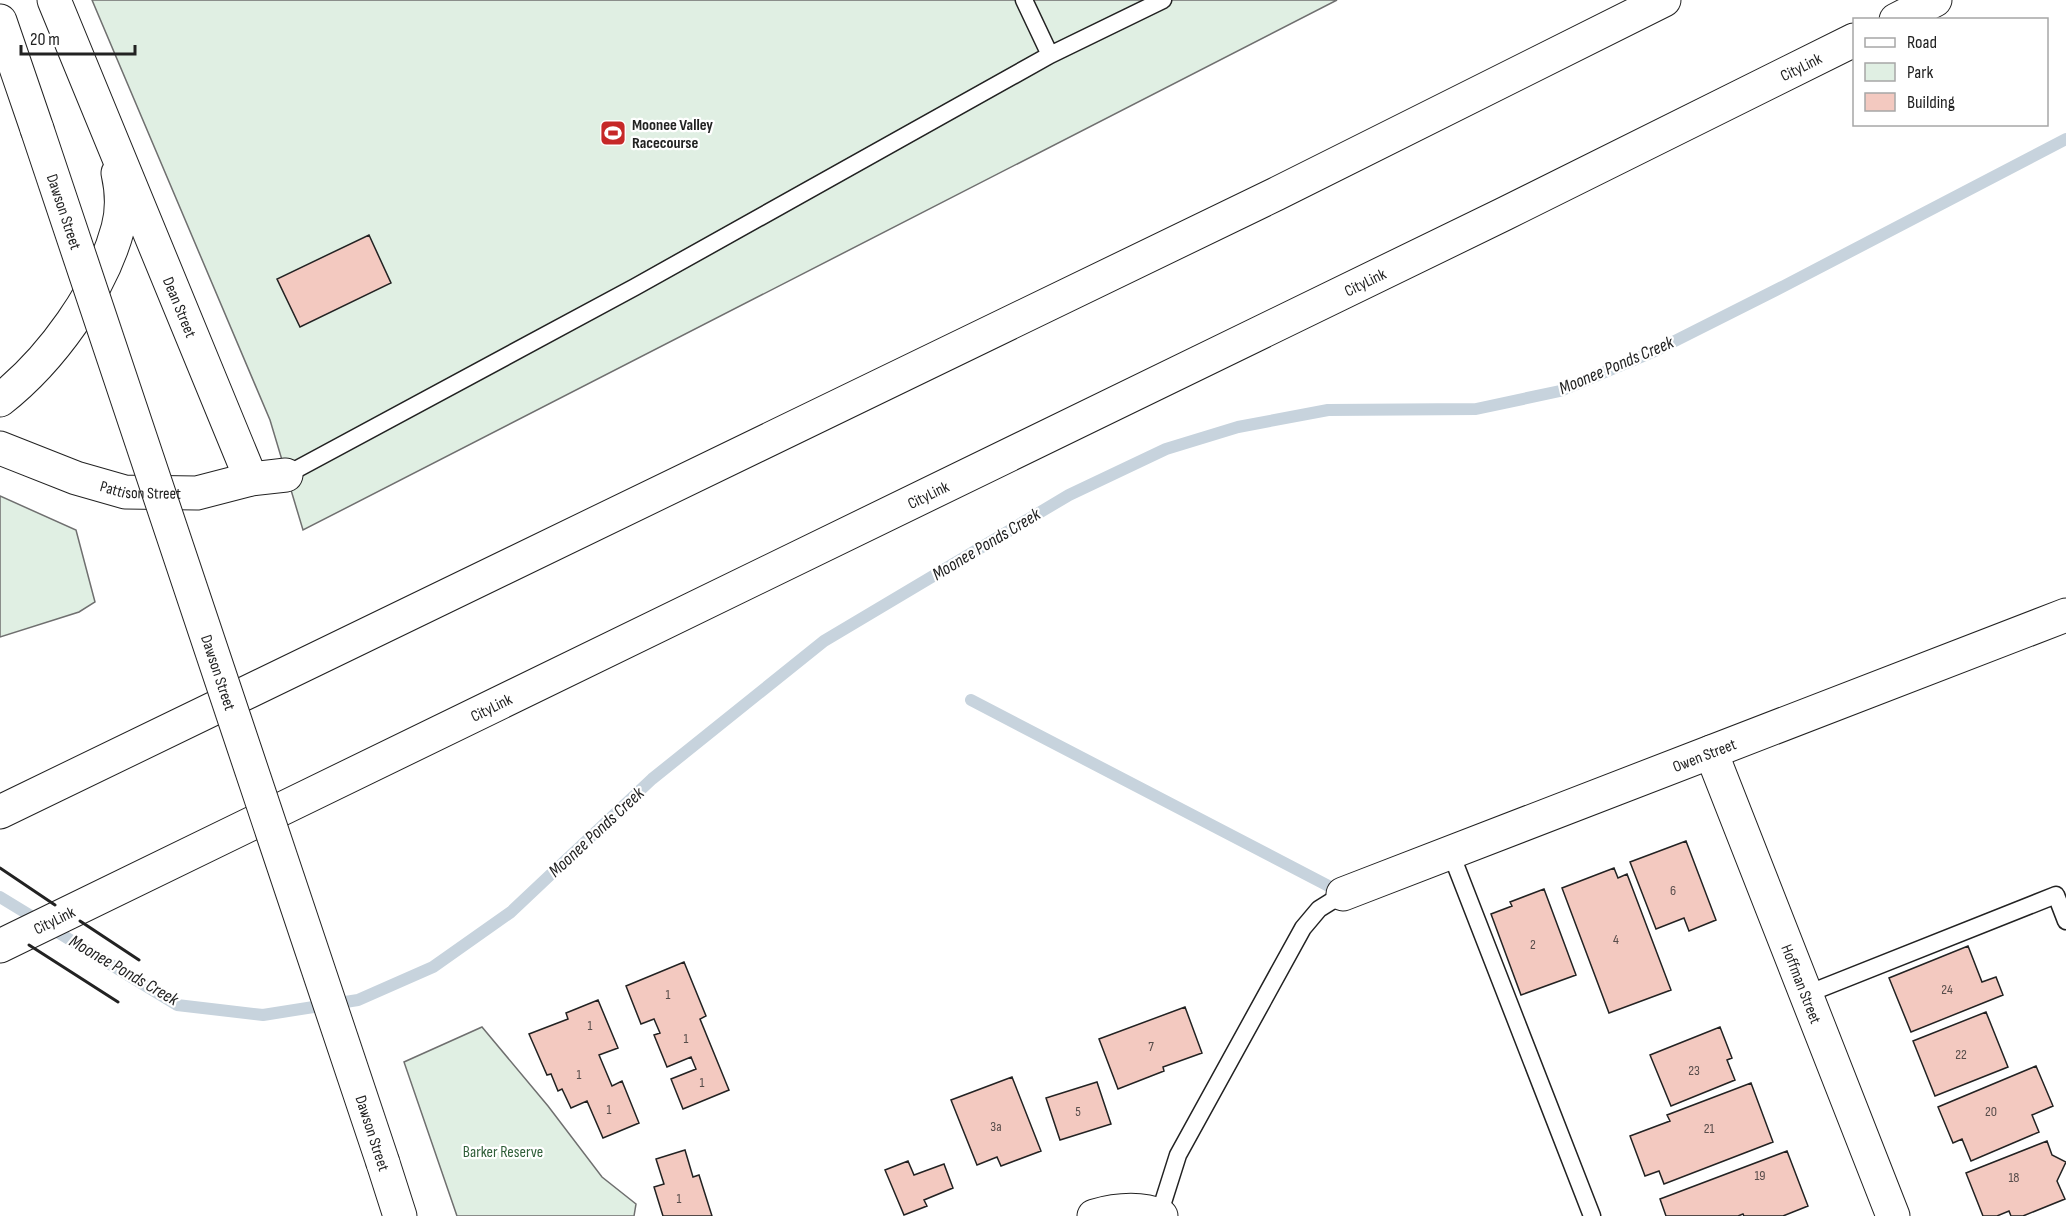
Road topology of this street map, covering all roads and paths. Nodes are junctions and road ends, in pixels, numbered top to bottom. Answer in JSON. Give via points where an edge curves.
{"nodes":[{"id":1,"x":54,"y":0,"type":"edge"},
{"id":2,"x":1024,"y":0,"type":"edge"},
{"id":3,"x":1163,"y":0,"type":"edge"},
{"id":4,"x":1664,"y":0,"type":"edge"},
{"id":5,"x":1935,"y":0,"type":"edge"},
{"id":6,"x":1900,"y":18,"type":"edge"},
{"id":7,"x":0,"y":21,"type":"edge"},
{"id":8,"x":1853,"y":40,"type":"edge"},
{"id":9,"x":1050,"y":56,"type":"junction"},
{"id":10,"x":110,"y":134,"type":"junction"},
{"id":11,"x":0,"y":400,"type":"edge"},
{"id":12,"x":0,"y":448,"type":"edge"},
{"id":13,"x":286,"y":475,"type":"joint"},
{"id":14,"x":251,"y":479,"type":"junction"},
{"id":15,"x":2066,"y":615,"type":"edge"},
{"id":16,"x":1711,"y":752,"type":"junction"},
{"id":17,"x":0,"y":812,"type":"edge"},
{"id":18,"x":1450,"y":851,"type":"junction"},
{"id":19,"x":1343,"y":894,"type":"joint"},
{"id":20,"x":2066,"y":921,"type":"edge"},
{"id":21,"x":0,"y":946,"type":"edge"},
{"id":22,"x":1807,"y":994,"type":"junction"},
{"id":23,"x":1160,"y":1215,"type":"edge"},
{"id":24,"x":400,"y":1216,"type":"edge"},
{"id":25,"x":1094,"y":1216,"type":"edge"},
{"id":26,"x":1592,"y":1216,"type":"edge"},
{"id":27,"x":1893,"y":1216,"type":"edge"}],
"edges":[{"from":1,"to":10,"type":"main road","name":"Dean Street"},
{"from":2,"to":9,"type":"lane"},
{"from":3,"to":9,"type":"lane"},
{"from":4,"to":17,"type":"main road","via":[[1254,204]]},
{"from":5,"to":6,"type":"main road"},
{"from":7,"to":24,"type":"main road","name":"Dawson Street","bridge":true},
{"from":8,"to":21,"type":"main road","name":"CityLink"},
{"from":9,"to":13,"type":"lane","via":[[646,281]]},
{"from":10,"to":11,"type":"main road","name":"Dean Street","via":[[122,194],[119,227],[99,277],[54,348]]},
{"from":10,"to":14,"type":"main road","name":"Dean Street"},
{"from":12,"to":14,"type":"main road","name":"Pattison Street","via":[[76,478],[125,492],[196,493]]},
{"from":13,"to":14,"type":"main road","name":"Pattison Street"},
{"from":15,"to":16,"type":"main road","name":"Owen Street"},
{"from":16,"to":18,"type":"main road","name":"Owen Street"},
{"from":16,"to":22,"type":"main road","name":"Hoffman Street"},
{"from":18,"to":19,"type":"main road","name":"Owen Street"},
{"from":18,"to":26,"type":"lane"},
{"from":19,"to":23,"type":"lane","via":[[1319,909],[1304,928],[1181,1147]]},
{"from":20,"to":22,"type":"lane","via":[[2056,895]]},
{"from":22,"to":27,"type":"main road","name":"Hoffman Street"},
{"from":23,"to":25,"type":"main road","via":[[1136,1210]]}]}
